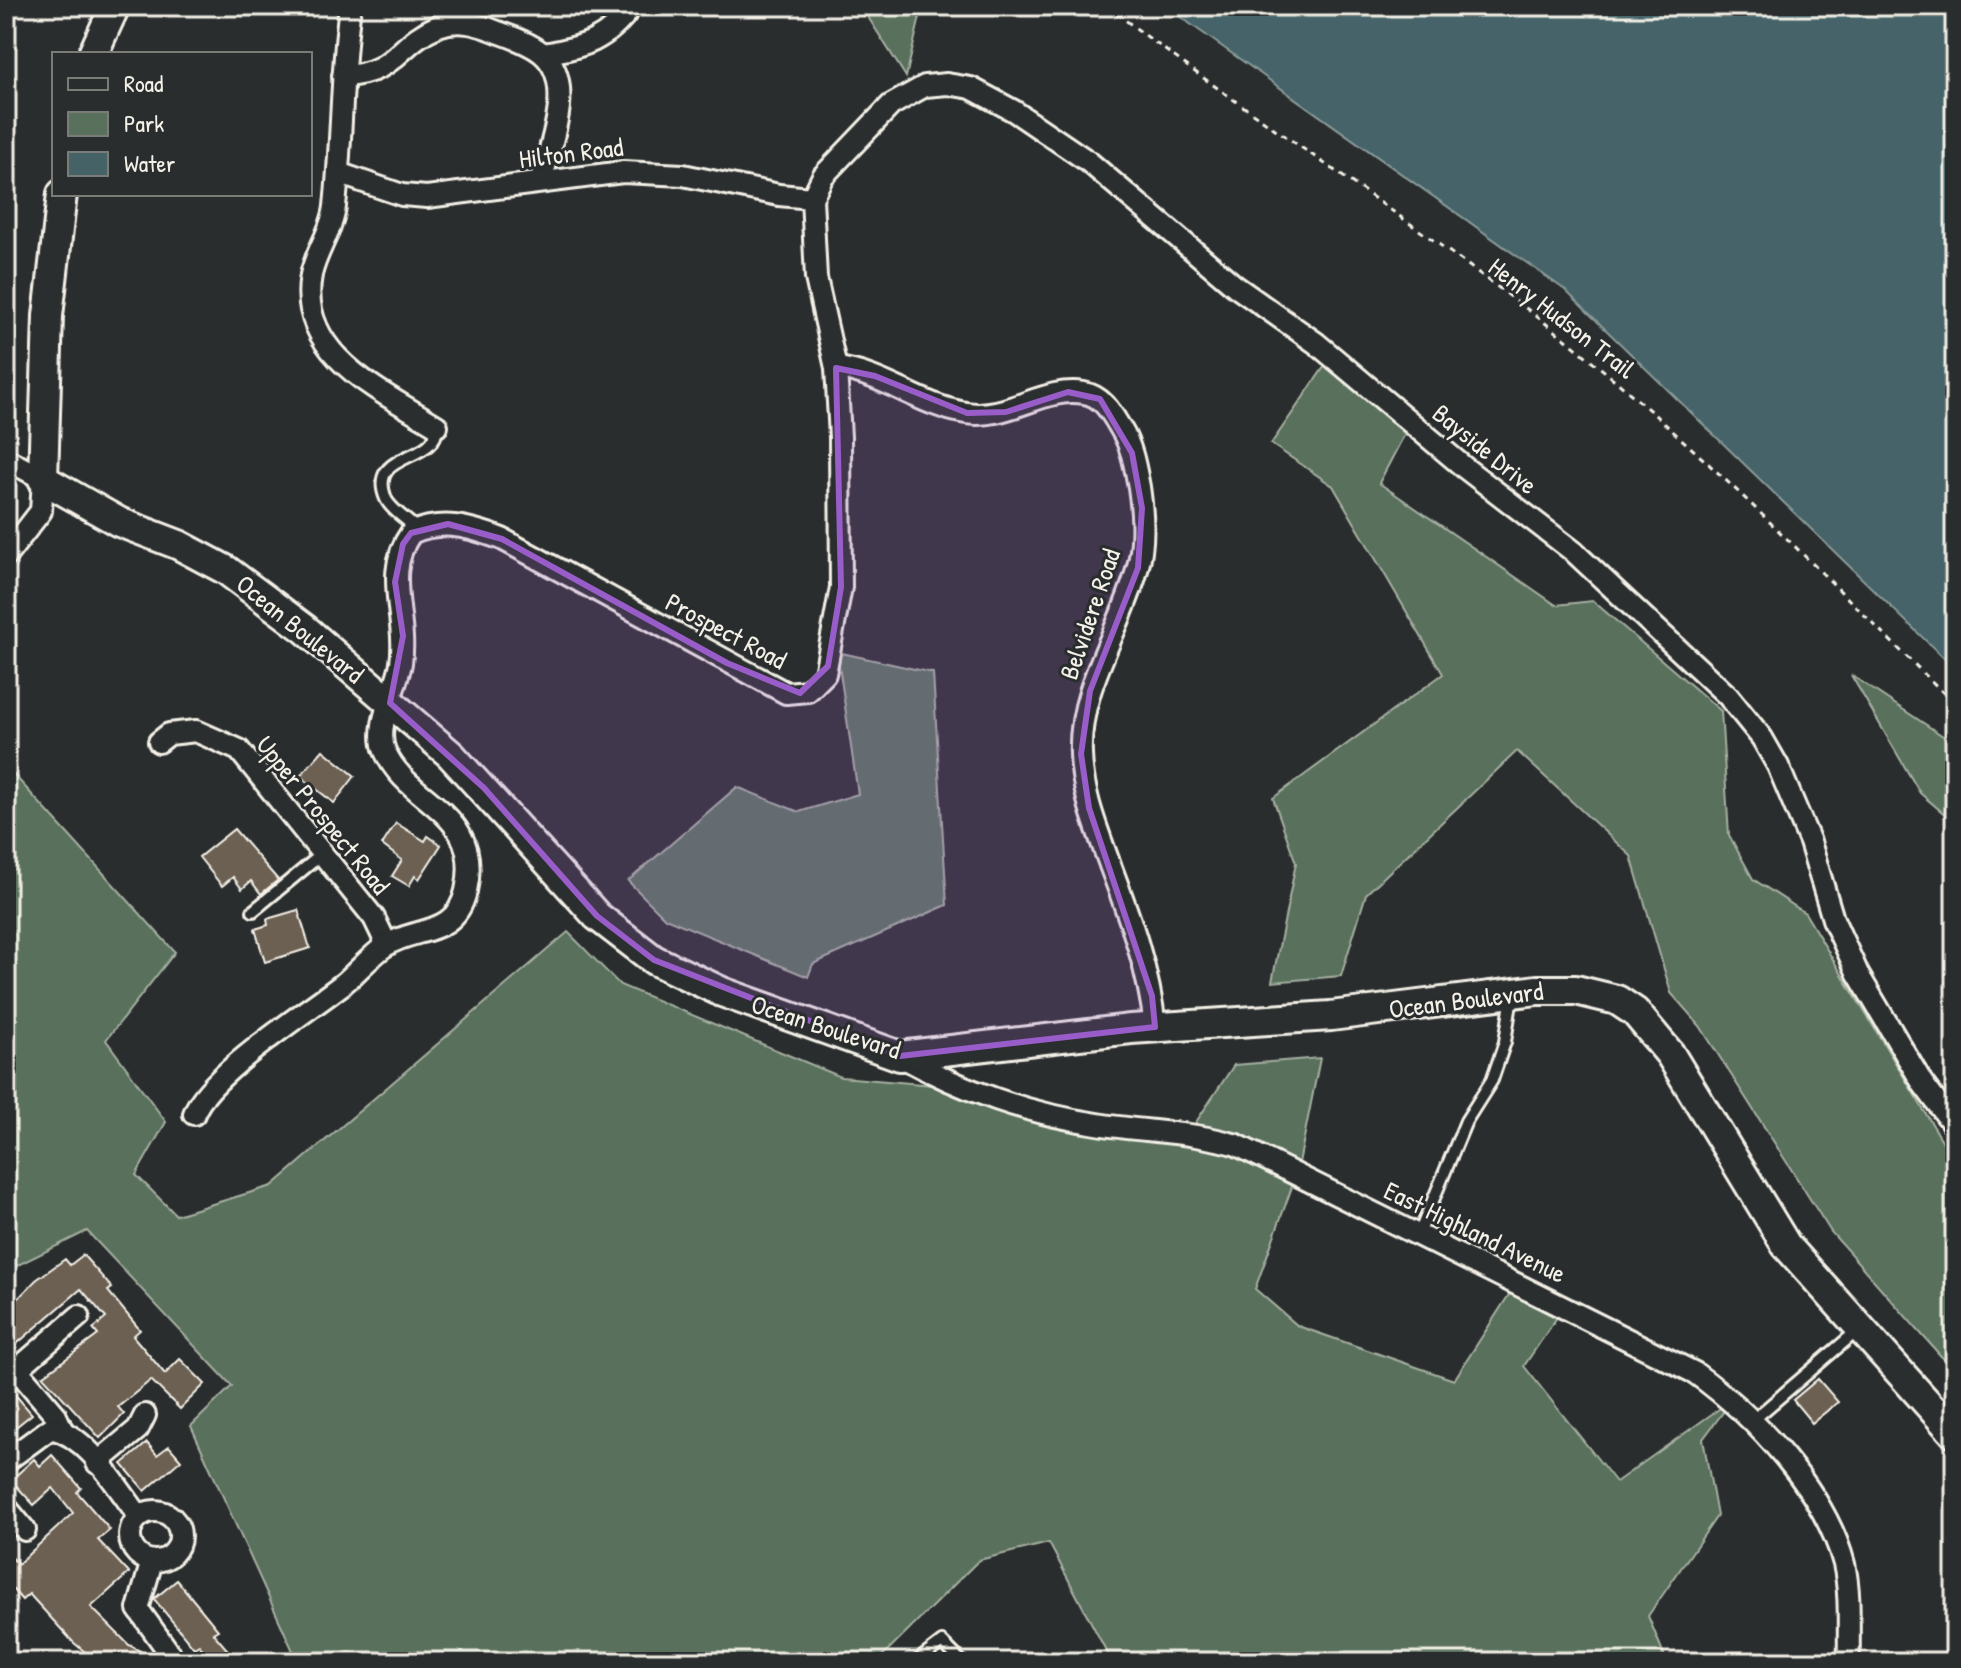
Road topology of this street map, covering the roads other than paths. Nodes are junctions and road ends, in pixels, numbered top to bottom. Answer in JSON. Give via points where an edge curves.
{"nodes":[{"id":1,"x":115,"y":6,"type":"edge"},
{"id":2,"x":350,"y":6,"type":"edge"},
{"id":3,"x":632,"y":6,"type":"edge"},
{"id":4,"x":456,"y":14,"type":"edge"},
{"id":5,"x":94,"y":52,"type":"edge"},
{"id":6,"x":544,"y":54,"type":"junction"},
{"id":7,"x":343,"y":76,"type":"junction"},
{"id":8,"x":338,"y":173,"type":"junction"},
{"id":9,"x":541,"y":181,"type":"junction"},
{"id":10,"x":62,"y":196,"type":"edge"},
{"id":11,"x":812,"y":198,"type":"junction"},
{"id":12,"x":836,"y":368,"type":"junction"},
{"id":13,"x":437,"y":426,"type":"joint"},
{"id":14,"x":6,"y":459,"type":"edge"},
{"id":15,"x":43,"y":479,"type":"junction"},
{"id":16,"x":418,"y":530,"type":"junction"},
{"id":17,"x":6,"y":556,"type":"edge"},
{"id":18,"x":390,"y":703,"type":"junction"},
{"id":19,"x":159,"y":742,"type":"dead end"},
{"id":20,"x":322,"y":854,"type":"junction"},
{"id":21,"x":253,"y":911,"type":"dead end"},
{"id":22,"x":387,"y":945,"type":"junction"},
{"id":23,"x":1512,"y":993,"type":"junction"},
{"id":24,"x":1155,"y":1027,"type":"junction"},
{"id":25,"x":900,"y":1056,"type":"junction"},
{"id":26,"x":194,"y":1114,"type":"dead end"},
{"id":27,"x":1955,"y":1127,"type":"edge"},
{"id":28,"x":1419,"y":1234,"type":"junction"},
{"id":29,"x":79,"y":1316,"type":"dead end"},
{"id":30,"x":1859,"y":1328,"type":"junction"},
{"id":31,"x":145,"y":1415,"type":"dead end"},
{"id":32,"x":1752,"y":1421,"type":"junction"},
{"id":33,"x":63,"y":1431,"type":"junction"},
{"id":34,"x":1955,"y":1434,"type":"edge"},
{"id":35,"x":6,"y":1461,"type":"edge"},
{"id":36,"x":97,"y":1463,"type":"junction"},
{"id":37,"x":6,"y":1507,"type":"edge"},
{"id":38,"x":139,"y":1516,"type":"junction"},
{"id":39,"x":25,"y":1530,"type":"dead end"},
{"id":40,"x":152,"y":1561,"type":"junction"},
{"id":41,"x":176,"y":1662,"type":"edge"},
{"id":42,"x":916,"y":1662,"type":"edge"},
{"id":43,"x":962,"y":1662,"type":"edge"},
{"id":44,"x":1849,"y":1662,"type":"edge"}],
"edges":[{"from":1,"to":5,"type":"street"},
{"from":2,"to":7,"type":"street"},
{"from":3,"to":6,"type":"street","via":[[618,26],[590,45]]},
{"from":4,"to":6,"type":"street"},
{"from":4,"to":7,"type":"street","via":[[373,73]]},
{"from":6,"to":9,"type":"street","via":[[558,80],[557,116]]},
{"from":7,"to":8,"type":"street"},
{"from":8,"to":9,"type":"street","name":"Hilton Road","via":[[402,195],[427,197]]},
{"from":8,"to":13,"type":"street","via":[[334,213],[311,276],[311,320],[336,357]]},
{"from":9,"to":11,"type":"street","name":"Hilton Road","via":[[656,172]]},
{"from":10,"to":15,"type":"street","via":[[48,316]]},
{"from":11,"to":12,"type":"street","name":"Prospect Road","via":[[816,278]]},
{"from":11,"to":27,"type":"street","name":"Bayside Drive","via":[[823,176],[891,105],[925,86],[971,88],[1089,162],[1235,286],[1316,343],[1573,551],[1698,664],[1762,738],[1800,817],[1833,919],[1858,974],[1923,1084]]},
{"from":12,"to":16,"type":"street","name":"Prospect Road","via":[[841,587],[828,666],[808,691],[786,693],[502,539],[448,524]]},
{"from":12,"to":24,"type":"street","name":"Belvidere Road","via":[[875,376],[967,413],[996,414],[1054,395],[1083,392],[1100,399],[1126,437],[1142,508],[1142,546],[1129,597],[1090,691],[1081,754],[1089,808],[1135,932]]},
{"from":13,"to":16,"type":"lane","via":[[433,446],[401,457],[388,468],[383,484],[387,501]]},
{"from":14,"to":15,"type":"street"},
{"from":15,"to":17,"type":"street","via":[[41,511]]},
{"from":15,"to":18,"type":"street","name":"Ocean Boulevard","via":[[119,522],[226,570]]},
{"from":16,"to":18,"type":"street","via":[[403,544],[396,565],[403,636]]},
{"from":18,"to":22,"type":"street","via":[[384,750],[453,823],[469,866],[466,892],[455,914],[428,933]]},
{"from":18,"to":25,"type":"street","name":"Ocean Boulevard","via":[[484,788],[597,916],[654,960],[722,992]]},
{"from":19,"to":20,"type":"street","name":"Upper Prospect Road","via":[[169,734],[196,731],[230,743]]},
{"from":20,"to":21,"type":"lane"},
{"from":20,"to":22,"type":"street","name":"Upper Prospect Road","via":[[374,918]]},
{"from":22,"to":26,"type":"street","via":[[214,1084]]},
{"from":23,"to":24,"type":"street","name":"Ocean Boulevard","via":[[1331,1016]]},
{"from":23,"to":28,"type":"lane","via":[[1505,1042],[1492,1080],[1466,1121]]},
{"from":23,"to":30,"type":"street","name":"Ocean Boulevard","via":[[1591,992],[1635,1012],[1670,1054],[1786,1245]]},
{"from":24,"to":25,"type":"street","name":"Ocean Boulevard"},
{"from":25,"to":28,"type":"street","name":"East Highland Avenue","via":[[1004,1105],[1101,1125],[1180,1131],[1237,1145]]},
{"from":28,"to":32,"type":"street","name":"East Highland Avenue","via":[[1672,1359],[1722,1392]]},
{"from":29,"to":33,"type":"street","via":[[20,1367]]},
{"from":30,"to":32,"type":"lane"},
{"from":30,"to":34,"type":"street","name":"Ocean Boulevard"},
{"from":31,"to":36,"type":"street","via":[[138,1429]]},
{"from":32,"to":44,"type":"street","name":"East Highland Avenue","via":[[1804,1483],[1843,1562]]},
{"from":33,"to":35,"type":"street","via":[[51,1428]]},
{"from":33,"to":36,"type":"street","via":[[78,1439]]},
{"from":36,"to":38,"type":"street"},
{"from":37,"to":39,"type":"street"},
{"from":38,"to":40,"type":"street","via":[[131,1543],[135,1552]]},
{"from":38,"to":40,"type":"street","via":[[158,1511],[179,1530],[177,1549],[162,1561]]},
{"from":40,"to":41,"type":"street","via":[[138,1609]]},
{"from":42,"to":43,"type":"lane","via":[[942,1642]]}]}
